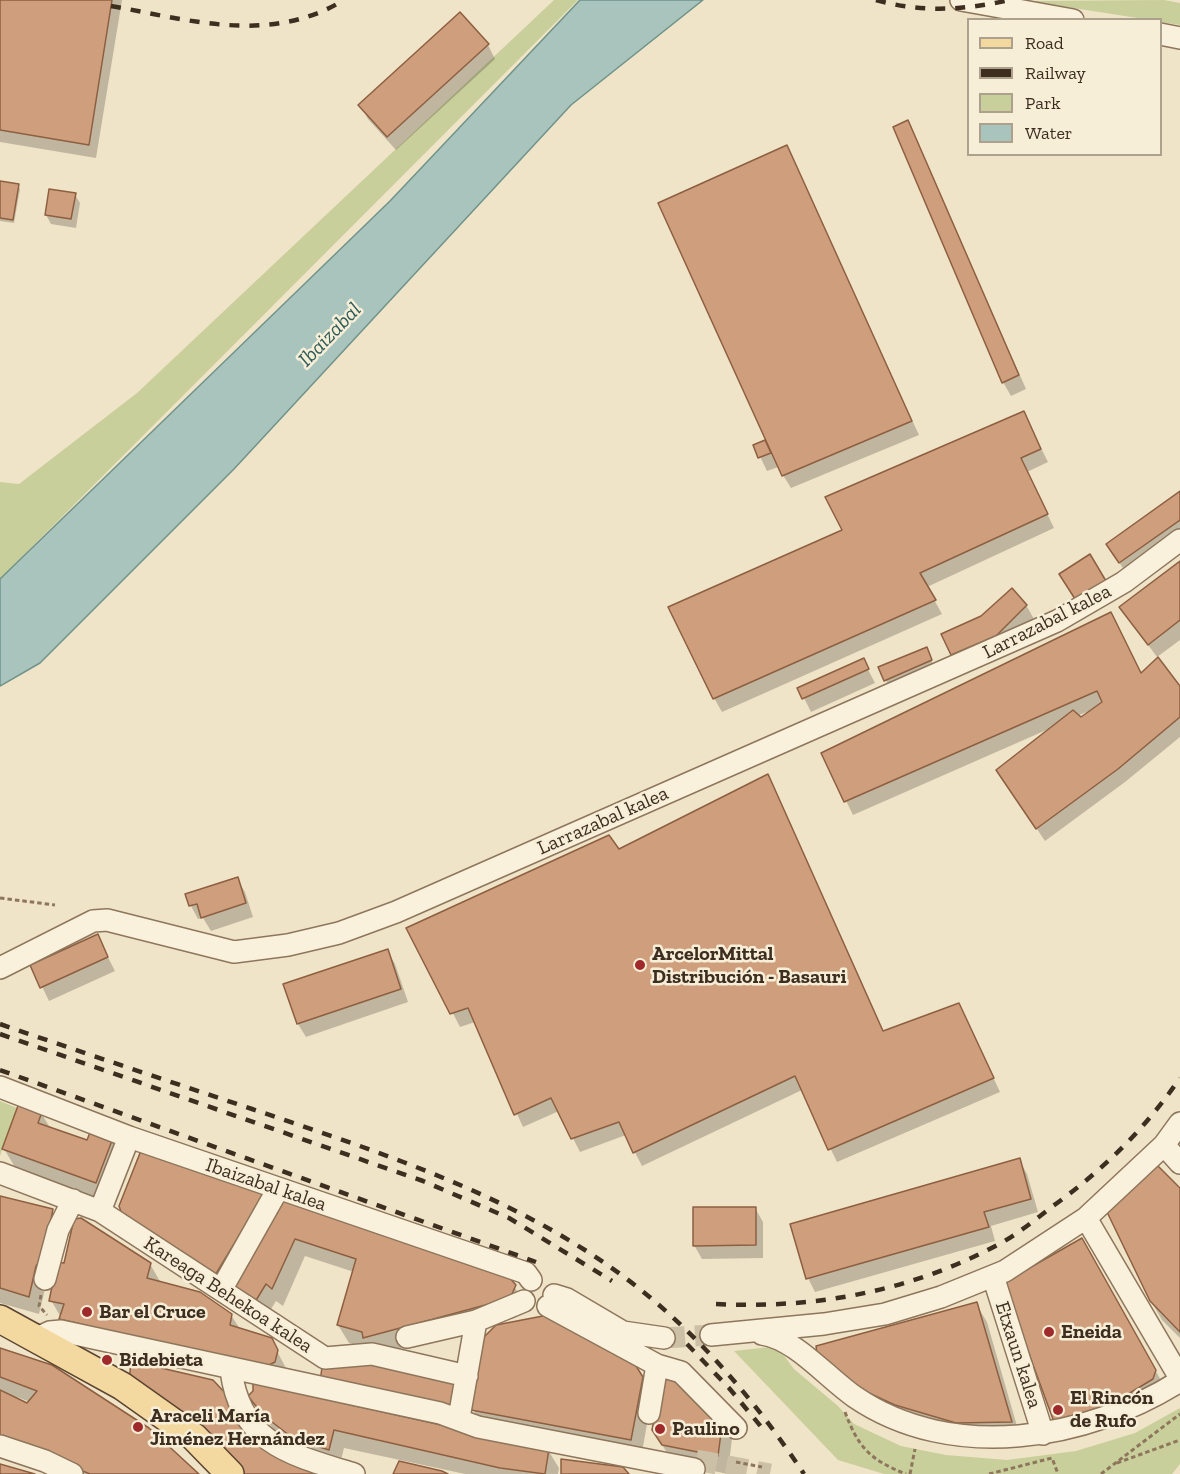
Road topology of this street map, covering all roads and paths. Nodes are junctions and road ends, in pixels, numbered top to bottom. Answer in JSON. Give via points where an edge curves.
{"nodes":[{"id":1,"x":960,"y":0,"type":"edge"},
{"id":2,"x":1062,"y":18,"type":"edge"},
{"id":3,"x":1162,"y":34,"type":"edge"},
{"id":4,"x":1180,"y":38,"type":"edge"},
{"id":5,"x":1180,"y":540,"type":"edge"},
{"id":6,"x":0,"y":898,"type":"edge"},
{"id":7,"x":55,"y":905,"type":"dead end"},
{"id":8,"x":0,"y":968,"type":"edge"},
{"id":9,"x":0,"y":1087,"type":"edge"},
{"id":10,"x":1180,"y":1123,"type":"edge"},
{"id":11,"x":129,"y":1137,"type":"junction"},
{"id":12,"x":1164,"y":1145,"type":"junction"},
{"id":13,"x":1180,"y":1162,"type":"edge"},
{"id":14,"x":0,"y":1173,"type":"edge"},
{"id":15,"x":278,"y":1189,"type":"junction"},
{"id":16,"x":73,"y":1200,"type":"junction"},
{"id":17,"x":100,"y":1211,"type":"junction"},
{"id":18,"x":1086,"y":1218,"type":"junction"},
{"id":19,"x":993,"y":1276,"type":"junction"},
{"id":20,"x":45,"y":1279,"type":"dead end"},
{"id":21,"x":531,"y":1280,"type":"junction"},
{"id":22,"x":221,"y":1290,"type":"junction"},
{"id":23,"x":524,"y":1301,"type":"junction"},
{"id":24,"x":551,"y":1301,"type":"junction"},
{"id":25,"x":0,"y":1319,"type":"edge"},
{"id":26,"x":476,"y":1321,"type":"junction"},
{"id":27,"x":824,"y":1324,"type":"junction"},
{"id":28,"x":752,"y":1332,"type":"junction"},
{"id":29,"x":711,"y":1335,"type":"tunnel mouth"},
{"id":30,"x":407,"y":1337,"type":"dead end"},
{"id":31,"x":37,"y":1338,"type":"junction"},
{"id":32,"x":664,"y":1338,"type":"tunnel mouth"},
{"id":33,"x":804,"y":1356,"type":"junction"},
{"id":34,"x":657,"y":1365,"type":"junction"},
{"id":35,"x":231,"y":1370,"type":"junction"},
{"id":36,"x":467,"y":1376,"type":"junction"},
{"id":37,"x":1180,"y":1379,"type":"edge"},
{"id":38,"x":843,"y":1408,"type":"dead end"},
{"id":39,"x":649,"y":1413,"type":"dead end"},
{"id":40,"x":1180,"y":1414,"type":"edge"},
{"id":41,"x":459,"y":1418,"type":"junction"},
{"id":42,"x":736,"y":1428,"type":"dead end"},
{"id":43,"x":1043,"y":1434,"type":"junction"},
{"id":44,"x":1180,"y":1440,"type":"edge"},
{"id":45,"x":0,"y":1446,"type":"edge"},
{"id":46,"x":915,"y":1449,"type":"dead end"},
{"id":47,"x":736,"y":1462,"type":"dead end"},
{"id":48,"x":1112,"y":1465,"type":"junction"},
{"id":49,"x":762,"y":1467,"type":"dead end"},
{"id":50,"x":694,"y":1469,"type":"tunnel mouth"},
{"id":51,"x":893,"y":1469,"type":"junction"},
{"id":52,"x":72,"y":1474,"type":"edge"},
{"id":53,"x":230,"y":1474,"type":"edge"},
{"id":54,"x":354,"y":1474,"type":"edge"},
{"id":55,"x":890,"y":1474,"type":"edge"},
{"id":56,"x":908,"y":1474,"type":"edge"},
{"id":57,"x":989,"y":1474,"type":"edge"},
{"id":58,"x":1058,"y":1474,"type":"edge"},
{"id":59,"x":1101,"y":1474,"type":"edge"}],
"edges":[{"from":1,"to":2,"type":"street"},
{"from":3,"to":4,"type":"street"},
{"from":5,"to":8,"type":"street","name":"Larrazabal kalea","via":[[1124,582],[1057,621],[396,912],[339,933],[234,952],[107,920],[93,921]]},
{"from":6,"to":7,"type":"path"},
{"from":9,"to":11,"type":"street","name":"Ibaizabal kalea"},
{"from":10,"to":12,"type":"street"},
{"from":11,"to":15,"type":"street","name":"Ibaizabal kalea"},
{"from":11,"to":17,"type":"street"},
{"from":12,"to":13,"type":"street"},
{"from":12,"to":18,"type":"street"},
{"from":14,"to":16,"type":"street","name":"Kareaga Behekoa kalea"},
{"from":15,"to":21,"type":"street","name":"Ibaizabal kalea","via":[[525,1274]]},
{"from":15,"to":22,"type":"street"},
{"from":16,"to":17,"type":"street","name":"Kareaga Behekoa kalea"},
{"from":16,"to":20,"type":"street","via":[[58,1230]]},
{"from":17,"to":22,"type":"street","name":"Kareaga Behekoa kalea"},
{"from":18,"to":19,"type":"street"},
{"from":18,"to":37,"type":"street"},
{"from":19,"to":27,"type":"street","via":[[885,1314]]},
{"from":19,"to":43,"type":"street","name":"Etxaun kalea"},
{"from":21,"to":23,"type":"street","via":[[523,1291]]},
{"from":21,"to":24,"type":"street","via":[[549,1283]]},
{"from":22,"to":36,"type":"street","name":"Kareaga Behekoa kalea","via":[[326,1358],[372,1354]]},
{"from":23,"to":24,"type":"street","via":[[535,1309]]},
{"from":23,"to":26,"type":"street"},
{"from":24,"to":32,"type":"street","via":[[567,1299],[623,1332]]},
{"from":24,"to":34,"type":"street"},
{"from":25,"to":31,"type":"main road"},
{"from":26,"to":30,"type":"street"},
{"from":26,"to":36,"type":"street"},
{"from":27,"to":28,"type":"street"},
{"from":27,"to":33,"type":"street","via":[[808,1340]]},
{"from":28,"to":29,"type":"street"},
{"from":28,"to":33,"type":"street","via":[[772,1336]]},
{"from":31,"to":35,"type":"street","via":[[61,1330]]},
{"from":31,"to":53,"type":"main road","via":[[171,1419]]},
{"from":33,"to":43,"type":"street","via":[[856,1398],[900,1419],[954,1433]]},
{"from":34,"to":39,"type":"street"},
{"from":34,"to":42,"type":"street","via":[[681,1372]]},
{"from":35,"to":41,"type":"street"},
{"from":35,"to":54,"type":"street","via":[[234,1396],[245,1417],[274,1446]]},
{"from":36,"to":41,"type":"street"},
{"from":37,"to":43,"type":"street","via":[[1131,1409],[1065,1431]]},
{"from":38,"to":51,"type":"path","via":[[855,1439],[883,1465]]},
{"from":40,"to":48,"type":"path"},
{"from":41,"to":50,"type":"street","via":[[478,1427]]},
{"from":44,"to":48,"type":"path"},
{"from":45,"to":52,"type":"street"},
{"from":46,"to":56,"type":"path"},
{"from":47,"to":49,"type":"path"},
{"from":48,"to":59,"type":"path"},
{"from":51,"to":55,"type":"path"},
{"from":51,"to":56,"type":"path"},
{"from":57,"to":58,"type":"path","via":[[1052,1458]]}]}
